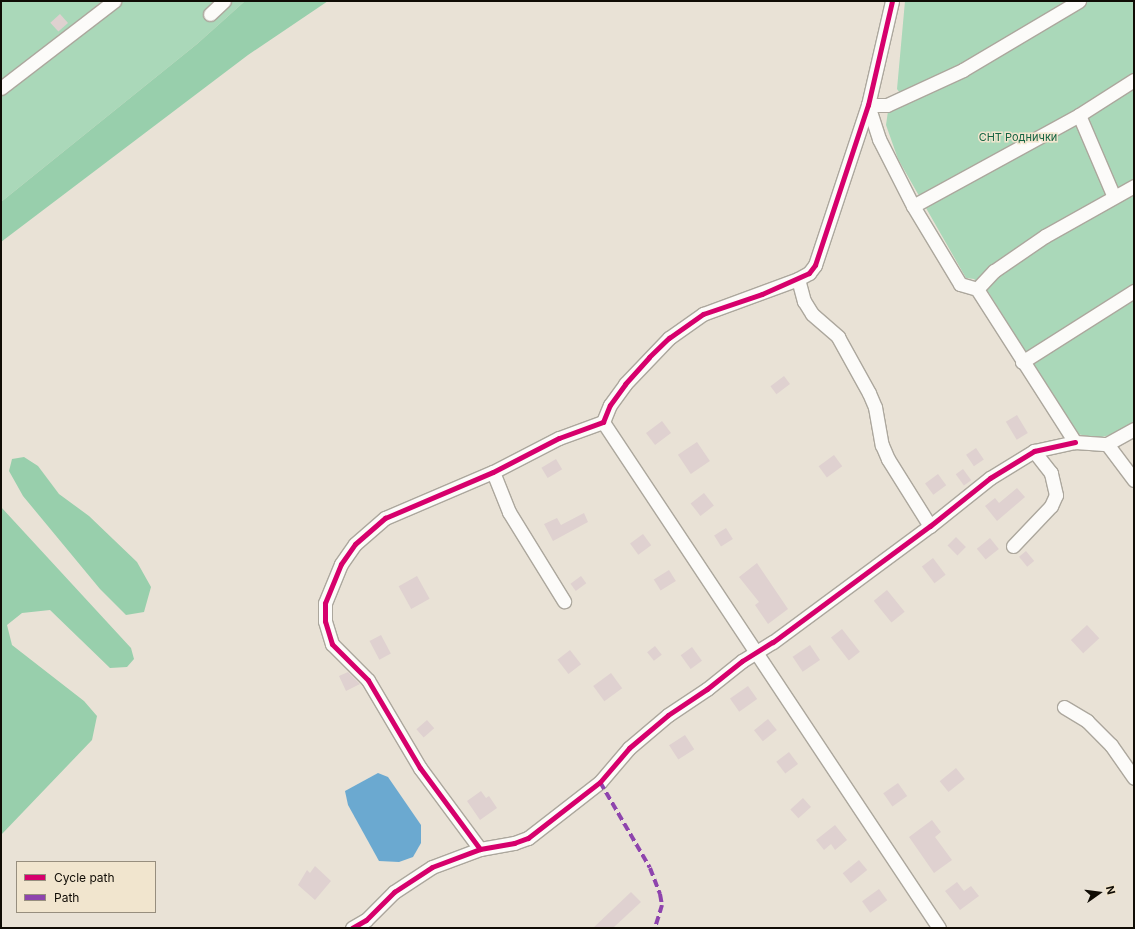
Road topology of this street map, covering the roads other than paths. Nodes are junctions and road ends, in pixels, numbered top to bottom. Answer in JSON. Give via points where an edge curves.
{"nodes":[{"id":1,"x":114,"y":1,"type":"edge"},
{"id":2,"x":224,"y":1,"type":"edge"},
{"id":3,"x":892,"y":1,"type":"edge"},
{"id":4,"x":1079,"y":1,"type":"edge"},
{"id":5,"x":210,"y":14,"type":"dead end"},
{"id":6,"x":1134,"y":80,"type":"edge"},
{"id":7,"x":1,"y":88,"type":"edge"},
{"id":8,"x":868,"y":105,"type":"junction"},
{"id":9,"x":1079,"y":115,"type":"junction"},
{"id":10,"x":1134,"y":186,"type":"edge"},
{"id":11,"x":1114,"y":197,"type":"junction"},
{"id":12,"x":913,"y":206,"type":"junction"},
{"id":13,"x":798,"y":279,"type":"junction"},
{"id":14,"x":977,"y":289,"type":"junction"},
{"id":15,"x":1134,"y":291,"type":"edge"},
{"id":16,"x":1022,"y":362,"type":"junction"},
{"id":17,"x":603,"y":422,"type":"junction"},
{"id":18,"x":1134,"y":428,"type":"edge"},
{"id":19,"x":1075,"y":442,"type":"junction"},
{"id":20,"x":1107,"y":444,"type":"junction"},
{"id":21,"x":1034,"y":451,"type":"junction"},
{"id":22,"x":493,"y":472,"type":"junction"},
{"id":23,"x":1134,"y":480,"type":"edge"},
{"id":24,"x":930,"y":526,"type":"junction"},
{"id":25,"x":1013,"y":546,"type":"dead end"},
{"id":26,"x":564,"y":600,"type":"dead end"},
{"id":27,"x":756,"y":653,"type":"junction"},
{"id":28,"x":1064,"y":707,"type":"dead end"},
{"id":29,"x":1134,"y":778,"type":"edge"},
{"id":30,"x":480,"y":849,"type":"junction"},
{"id":31,"x":352,"y":928,"type":"edge"},
{"id":32,"x":939,"y":928,"type":"edge"}],
"edges":[{"from":1,"to":7,"type":"street"},
{"from":2,"to":5,"type":"street"},
{"from":3,"to":8,"type":"street"},
{"from":4,"to":8,"type":"street","via":[[963,70],[887,105]]},
{"from":6,"to":9,"type":"street"},
{"from":8,"to":12,"type":"street","via":[[879,139]]},
{"from":8,"to":13,"type":"street","via":[[815,265],[809,273]]},
{"from":9,"to":11,"type":"street"},
{"from":9,"to":12,"type":"street"},
{"from":10,"to":11,"type":"street"},
{"from":11,"to":14,"type":"street","via":[[994,271]]},
{"from":12,"to":14,"type":"street","via":[[960,284]]},
{"from":13,"to":17,"type":"street","via":[[704,314],[675,334],[625,384],[610,404]]},
{"from":13,"to":24,"type":"street","via":[[804,301],[812,314],[838,337],[869,393],[888,459]]},
{"from":14,"to":16,"type":"street"},
{"from":15,"to":16,"type":"street"},
{"from":16,"to":19,"type":"street"},
{"from":17,"to":22,"type":"street","via":[[559,438]]},
{"from":17,"to":27,"type":"street"},
{"from":18,"to":20,"type":"street"},
{"from":19,"to":20,"type":"street"},
{"from":19,"to":21,"type":"street"},
{"from":20,"to":23,"type":"street"},
{"from":21,"to":24,"type":"street","via":[[990,478]]},
{"from":21,"to":25,"type":"street","via":[[1051,473],[1056,495],[1051,506]]},
{"from":22,"to":26,"type":"street","via":[[509,512]]},
{"from":22,"to":30,"type":"street","via":[[386,518],[371,528],[355,544],[342,564],[325,602],[325,622],[332,644],[368,680],[420,768]]},
{"from":24,"to":27,"type":"street"},
{"from":27,"to":30,"type":"street","via":[[742,660],[707,689],[663,719],[629,748],[600,782],[528,838]]},
{"from":27,"to":32,"type":"street"},
{"from":28,"to":29,"type":"street","via":[[1087,721],[1111,745]]},
{"from":30,"to":31,"type":"street","via":[[450,859],[408,881],[366,920]]}]}
